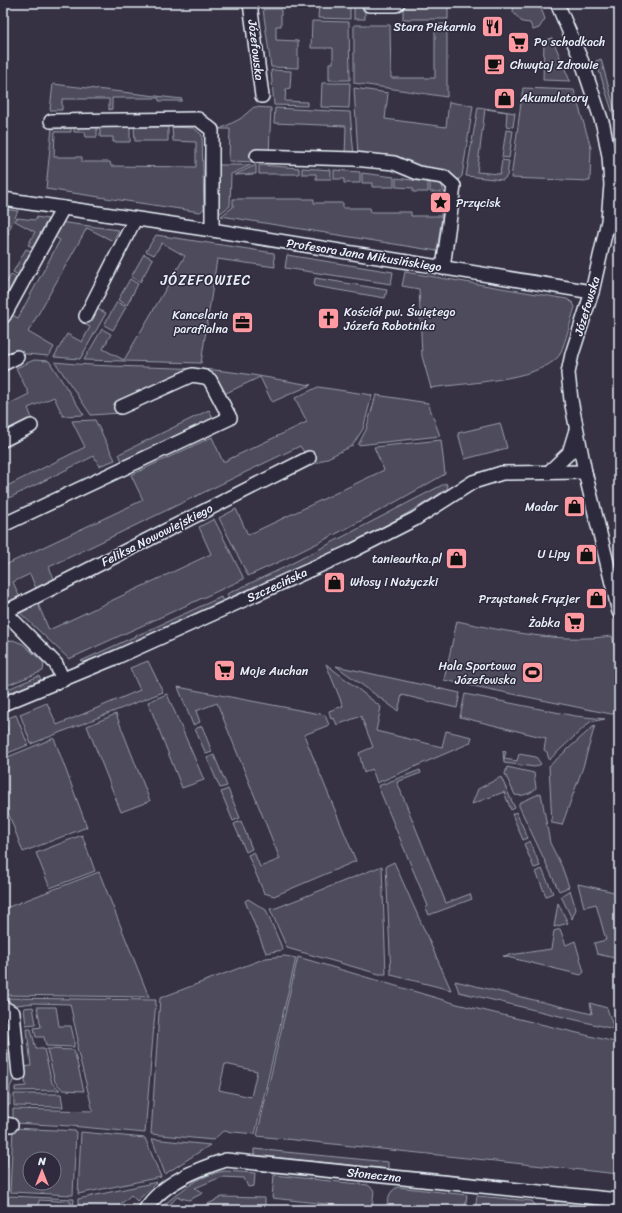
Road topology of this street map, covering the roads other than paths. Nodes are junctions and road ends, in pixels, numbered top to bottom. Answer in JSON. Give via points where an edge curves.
{"nodes":[{"id":1,"x":250,"y":3,"type":"edge"},
{"id":2,"x":398,"y":3,"type":"edge"},
{"id":3,"x":557,"y":3,"type":"edge"},
{"id":4,"x":368,"y":5,"type":"dead end"},
{"id":5,"x":262,"y":96,"type":"dead end"},
{"id":6,"x":51,"y":121,"type":"dead end"},
{"id":7,"x":257,"y":156,"type":"dead end"},
{"id":8,"x":3,"y":199,"type":"edge"},
{"id":9,"x":63,"y":208,"type":"junction"},
{"id":10,"x":136,"y":219,"type":"junction"},
{"id":11,"x":212,"y":230,"type":"junction"},
{"id":12,"x":443,"y":268,"type":"junction"},
{"id":13,"x":592,"y":292,"type":"junction"},
{"id":14,"x":4,"y":316,"type":"dead end"},
{"id":15,"x":86,"y":316,"type":"dead end"},
{"id":16,"x":17,"y":357,"type":"dead end"},
{"id":17,"x":3,"y":364,"type":"edge"},
{"id":18,"x":121,"y":407,"type":"dead end"},
{"id":19,"x":31,"y":426,"type":"dead end"},
{"id":20,"x":576,"y":428,"type":"junction"},
{"id":21,"x":3,"y":440,"type":"edge"},
{"id":22,"x":309,"y":458,"type":"dead end"},
{"id":23,"x":549,"y":472,"type":"junction"},
{"id":24,"x":585,"y":472,"type":"junction"},
{"id":25,"x":3,"y":526,"type":"edge"},
{"id":26,"x":4,"y":611,"type":"edge"},
{"id":27,"x":619,"y":612,"type":"edge"},
{"id":28,"x":63,"y":680,"type":"junction"},
{"id":29,"x":3,"y":704,"type":"edge"},
{"id":30,"x":3,"y":1007,"type":"edge"},
{"id":31,"x":19,"y":1074,"type":"dead end"},
{"id":32,"x":619,"y":1200,"type":"edge"},
{"id":33,"x":145,"y":1210,"type":"edge"}],
"edges":[{"from":1,"to":5,"type":"street","name":"Józefowska"},
{"from":2,"to":4,"type":"street"},
{"from":3,"to":13,"type":"street","name":"Józefowska","via":[[582,62],[603,125],[609,156],[611,185],[608,221]]},
{"from":6,"to":11,"type":"street","via":[[198,119],[212,130]]},
{"from":7,"to":12,"type":"street","via":[[394,163],[418,173],[444,177],[454,186]]},
{"from":8,"to":9,"type":"street","name":"Profesora Jana Mikusińskiego"},
{"from":9,"to":10,"type":"street","name":"Profesora Jana Mikusińskiego"},
{"from":9,"to":14,"type":"street"},
{"from":10,"to":11,"type":"street","name":"Profesora Jana Mikusińskiego"},
{"from":10,"to":15,"type":"street"},
{"from":11,"to":12,"type":"street","name":"Profesora Jana Mikusińskiego"},
{"from":12,"to":13,"type":"street","name":"Profesora Jana Mikusińskiego"},
{"from":13,"to":20,"type":"street","name":"Józefowska","via":[[568,373]]},
{"from":16,"to":17,"type":"street"},
{"from":18,"to":25,"type":"street","via":[[192,375],[210,380],[230,418]]},
{"from":19,"to":21,"type":"street"},
{"from":20,"to":23,"type":"street","via":[[569,453]]},
{"from":20,"to":24,"type":"street","name":"Józefowska"},
{"from":22,"to":26,"type":"street","name":"Feliksa Nowowiejskiego"},
{"from":23,"to":24,"type":"street","name":"Szczecińska"},
{"from":23,"to":28,"type":"street","name":"Szczecińska","via":[[502,473],[473,482],[415,519],[352,551]]},
{"from":24,"to":27,"type":"street","name":"Józefowska"},
{"from":26,"to":28,"type":"street","name":"Feliksa Nowowiejskiego","via":[[56,664]]},
{"from":28,"to":29,"type":"street","name":"Szczecińska"},
{"from":30,"to":31,"type":"street","via":[[13,1013]]},
{"from":32,"to":33,"type":"street","name":"Słoneczna","via":[[226,1160],[200,1168],[178,1180]]}]}
